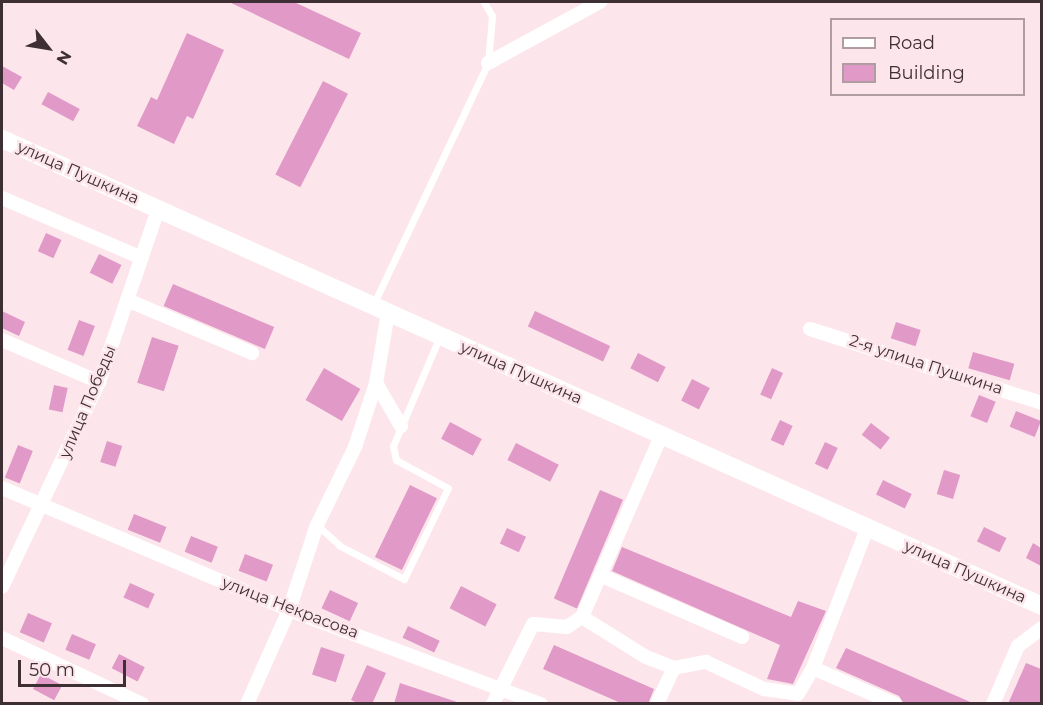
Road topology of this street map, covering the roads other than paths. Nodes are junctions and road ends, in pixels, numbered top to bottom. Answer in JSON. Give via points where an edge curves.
{"nodes":[{"id":1,"x":484,"y":2,"type":"edge"},
{"id":2,"x":600,"y":2,"type":"edge"},
{"id":3,"x":488,"y":63,"type":"junction"},
{"id":4,"x":2,"y":139,"type":"edge"},
{"id":5,"x":2,"y":198,"type":"edge"},
{"id":6,"x":158,"y":210,"type":"junction"},
{"id":7,"x":142,"y":258,"type":"junction"},
{"id":8,"x":128,"y":300,"type":"junction"},
{"id":9,"x":380,"y":310,"type":"junction"},
{"id":10,"x":810,"y":329,"type":"dead end"},
{"id":11,"x":440,"y":336,"type":"junction"},
{"id":12,"x":2,"y":340,"type":"edge"},
{"id":13,"x":252,"y":353,"type":"dead end"},
{"id":14,"x":99,"y":382,"type":"junction"},
{"id":15,"x":376,"y":383,"type":"junction"},
{"id":16,"x":1041,"y":403,"type":"edge"},
{"id":17,"x":400,"y":426,"type":"junction"},
{"id":18,"x":661,"y":436,"type":"junction"},
{"id":19,"x":2,"y":488,"type":"edge"},
{"id":20,"x":42,"y":506,"type":"junction"},
{"id":21,"x":317,"y":525,"type":"junction"},
{"id":22,"x":867,"y":529,"type":"junction"},
{"id":23,"x":602,"y":576,"type":"junction"},
{"id":24,"x":2,"y":587,"type":"edge"},
{"id":25,"x":1041,"y":606,"type":"edge"},
{"id":26,"x":289,"y":610,"type":"junction"},
{"id":27,"x":582,"y":617,"type":"junction"},
{"id":28,"x":1041,"y":628,"type":"edge"},
{"id":29,"x":742,"y":637,"type":"dead end"},
{"id":30,"x":2,"y":638,"type":"edge"},
{"id":31,"x":674,"y":668,"type":"junction"},
{"id":32,"x":813,"y":668,"type":"junction"},
{"id":33,"x":500,"y":687,"type":"junction"},
{"id":34,"x":801,"y":699,"type":"edge"},
{"id":35,"x":142,"y":704,"type":"edge"},
{"id":36,"x":247,"y":704,"type":"edge"},
{"id":37,"x":493,"y":704,"type":"edge"},
{"id":38,"x":541,"y":704,"type":"edge"},
{"id":39,"x":657,"y":704,"type":"edge"},
{"id":40,"x":895,"y":704,"type":"edge"},
{"id":41,"x":993,"y":704,"type":"edge"}],
"edges":[{"from":1,"to":3,"type":"lane","via":[[492,16]]},
{"from":2,"to":3,"type":"street"},
{"from":3,"to":9,"type":"lane"},
{"from":4,"to":6,"type":"main road","name":"улица Пушкина"},
{"from":5,"to":7,"type":"street"},
{"from":6,"to":7,"type":"street","name":"улица Победы"},
{"from":6,"to":9,"type":"main road","name":"улица Пушкина"},
{"from":7,"to":8,"type":"street","name":"улица Победы"},
{"from":8,"to":13,"type":"street"},
{"from":8,"to":14,"type":"street","name":"улица Победы"},
{"from":9,"to":11,"type":"main road","name":"улица Пушкина"},
{"from":9,"to":15,"type":"street"},
{"from":10,"to":16,"type":"street","name":"2-я улица Пушкина"},
{"from":11,"to":17,"type":"lane"},
{"from":11,"to":18,"type":"main road","name":"улица Пушкина"},
{"from":12,"to":14,"type":"street"},
{"from":14,"to":20,"type":"street","name":"улица Победы"},
{"from":15,"to":17,"type":"street"},
{"from":15,"to":21,"type":"street","via":[[355,447]]},
{"from":17,"to":21,"type":"lane","via":[[393,447],[396,460],[448,488],[404,579],[340,546]]},
{"from":18,"to":22,"type":"main road","name":"улица Пушкина"},
{"from":18,"to":23,"type":"street"},
{"from":19,"to":20,"type":"street","name":"улица Некрасова"},
{"from":20,"to":24,"type":"street","name":"улица Победы"},
{"from":20,"to":26,"type":"street","name":"улица Некрасова"},
{"from":21,"to":26,"type":"street"},
{"from":22,"to":25,"type":"main road","name":"улица Пушкина"},
{"from":22,"to":32,"type":"street"},
{"from":23,"to":27,"type":"street"},
{"from":23,"to":29,"type":"street"},
{"from":26,"to":33,"type":"street","name":"улица Некрасова"},
{"from":26,"to":36,"type":"street"},
{"from":27,"to":31,"type":"street","via":[[646,657]]},
{"from":27,"to":33,"type":"street","via":[[567,627],[533,624]]},
{"from":28,"to":41,"type":"street","via":[[1018,646]]},
{"from":30,"to":35,"type":"street"},
{"from":31,"to":34,"type":"street","via":[[706,662],[764,689]]},
{"from":31,"to":39,"type":"street"},
{"from":32,"to":34,"type":"street"},
{"from":32,"to":40,"type":"street"},
{"from":33,"to":37,"type":"street"},
{"from":33,"to":38,"type":"street","name":"улица Некрасова"}]}
